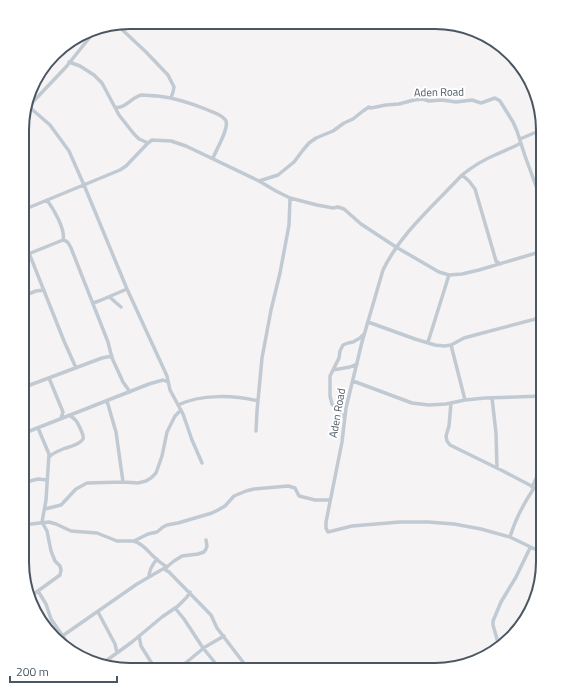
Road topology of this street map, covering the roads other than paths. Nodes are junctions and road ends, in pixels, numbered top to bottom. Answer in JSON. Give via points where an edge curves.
{"nodes":[{"id":1,"x":122,"y":30,"type":"edge"},
{"id":2,"x":88,"y":39,"type":"edge"},
{"id":3,"x":69,"y":62,"type":"junction"},
{"id":4,"x":171,"y":98,"type":"junction"},
{"id":5,"x":34,"y":99,"type":"edge"},
{"id":6,"x":115,"y":107,"type":"junction"},
{"id":7,"x":31,"y":108,"type":"edge"},
{"id":8,"x":536,"y":133,"type":"edge"},
{"id":9,"x":520,"y":139,"type":"junction"},
{"id":10,"x":148,"y":143,"type":"junction"},
{"id":11,"x":521,"y":144,"type":"junction"},
{"id":12,"x":213,"y":158,"type":"junction"},
{"id":13,"x":462,"y":176,"type":"junction"},
{"id":14,"x":259,"y":181,"type":"junction"},
{"id":15,"x":84,"y":185,"type":"junction"},
{"id":16,"x":536,"y":186,"type":"edge"},
{"id":17,"x":290,"y":198,"type":"junction"},
{"id":18,"x":47,"y":200,"type":"junction"},
{"id":19,"x":29,"y":208,"type":"edge"},
{"id":20,"x":63,"y":240,"type":"junction"},
{"id":21,"x":396,"y":247,"type":"junction"},
{"id":22,"x":29,"y":253,"type":"joint"},
{"id":23,"x":536,"y":253,"type":"edge"},
{"id":24,"x":500,"y":264,"type":"junction"},
{"id":25,"x":449,"y":275,"type":"junction"},
{"id":26,"x":127,"y":289,"type":"junction"},
{"id":27,"x":44,"y":290,"type":"junction"},
{"id":28,"x":29,"y":294,"type":"edge"},
{"id":29,"x":110,"y":297,"type":"junction"},
{"id":30,"x":93,"y":303,"type":"junction"},
{"id":31,"x":121,"y":307,"type":"dead end"},
{"id":32,"x":536,"y":319,"type":"edge"},
{"id":33,"x":368,"y":322,"type":"junction"},
{"id":34,"x":364,"y":334,"type":"junction"},
{"id":35,"x":428,"y":342,"type":"junction"},
{"id":36,"x":451,"y":345,"type":"junction"},
{"id":37,"x":112,"y":356,"type":"junction"},
{"id":38,"x":357,"y":364,"type":"junction"},
{"id":39,"x":76,"y":368,"type":"junction"},
{"id":40,"x":333,"y":370,"type":"junction"},
{"id":41,"x":49,"y":378,"type":"junction"},
{"id":42,"x":353,"y":381,"type":"junction"},
{"id":43,"x":168,"y":382,"type":"junction"},
{"id":44,"x":29,"y":385,"type":"edge"},
{"id":45,"x":130,"y":392,"type":"junction"},
{"id":46,"x":536,"y":396,"type":"edge"},
{"id":47,"x":492,"y":398,"type":"junction"},
{"id":48,"x":465,"y":400,"type":"junction"},
{"id":49,"x":107,"y":401,"type":"junction"},
{"id":50,"x":258,"y":401,"type":"junction"},
{"id":51,"x":451,"y":403,"type":"junction"},
{"id":52,"x":178,"y":405,"type":"junction"},
{"id":53,"x":181,"y":410,"type":"junction"},
{"id":54,"x":69,"y":415,"type":"junction"},
{"id":55,"x":344,"y":417,"type":"junction"},
{"id":56,"x":62,"y":418,"type":"junction"},
{"id":57,"x":38,"y":428,"type":"junction"},
{"id":58,"x":29,"y":431,"type":"edge"},
{"id":59,"x":256,"y":431,"type":"dead end"},
{"id":60,"x":49,"y":457,"type":"junction"},
{"id":61,"x":202,"y":463,"type":"dead end"},
{"id":62,"x":497,"y":468,"type":"junction"},
{"id":63,"x":47,"y":480,"type":"junction"},
{"id":64,"x":29,"y":481,"type":"edge"},
{"id":65,"x":536,"y":481,"type":"edge"},
{"id":66,"x":123,"y":482,"type":"junction"},
{"id":67,"x":533,"y":488,"type":"junction"},
{"id":68,"x":536,"y":489,"type":"edge"},
{"id":69,"x":330,"y":500,"type":"junction"},
{"id":70,"x":44,"y":509,"type":"junction"},
{"id":71,"x":42,"y":522,"type":"junction"},
{"id":72,"x":29,"y":523,"type":"edge"},
{"id":73,"x":510,"y":537,"type":"junction"},
{"id":74,"x":206,"y":540,"type":"dead end"},
{"id":75,"x":134,"y":541,"type":"junction"},
{"id":76,"x":530,"y":548,"type":"junction"},
{"id":77,"x":536,"y":550,"type":"edge"},
{"id":78,"x":157,"y":559,"type":"junction"},
{"id":79,"x":165,"y":568,"type":"junction"},
{"id":80,"x":149,"y":577,"type":"junction"},
{"id":81,"x":38,"y":590,"type":"junction"},
{"id":82,"x":190,"y":592,"type":"junction"},
{"id":83,"x":34,"y":593,"type":"edge"},
{"id":84,"x":175,"y":608,"type":"junction"},
{"id":85,"x":98,"y":612,"type":"junction"},
{"id":86,"x":63,"y":636,"type":"joint"},
{"id":87,"x":139,"y":636,"type":"junction"},
{"id":88,"x":224,"y":636,"type":"junction"},
{"id":89,"x":497,"y":641,"type":"edge"},
{"id":90,"x":204,"y":648,"type":"junction"},
{"id":91,"x":117,"y":653,"type":"junction"},
{"id":92,"x":109,"y":659,"type":"edge"},
{"id":93,"x":152,"y":663,"type":"edge"},
{"id":94,"x":186,"y":663,"type":"edge"},
{"id":95,"x":216,"y":663,"type":"edge"},
{"id":96,"x":244,"y":663,"type":"edge"}],
"edges":[{"from":1,"to":4,"type":"street","via":[[168,75],[174,87]]},
{"from":2,"to":3,"type":"street"},
{"from":3,"to":5,"type":"street"},
{"from":3,"to":6,"type":"street","via":[[94,75],[102,83]]},
{"from":4,"to":6,"type":"street","via":[[140,96],[122,107]]},
{"from":4,"to":12,"type":"street","via":[[194,104],[224,119],[226,130]]},
{"from":6,"to":10,"type":"street","via":[[134,134]]},
{"from":7,"to":15,"type":"street","via":[[50,125],[64,145]]},
{"from":8,"to":9,"type":"street"},
{"from":9,"to":11,"type":"street","name":"Aden Road"},
{"from":9,"to":14,"type":"street","name":"Aden Road","via":[[508,113],[495,98],[481,103],[472,100],[456,102],[423,99],[369,107],[353,119],[309,143],[294,162],[278,175]]},
{"from":10,"to":12,"type":"street","via":[[152,140],[171,141]]},
{"from":10,"to":15,"type":"street","via":[[120,170]]},
{"from":11,"to":13,"type":"street","name":"Aden Road","via":[[471,168]]},
{"from":11,"to":16,"type":"street","name":"Aden Road"},
{"from":12,"to":14,"type":"street"},
{"from":13,"to":21,"type":"street","name":"Aden Road"},
{"from":13,"to":24,"type":"street","via":[[475,189],[496,261]]},
{"from":14,"to":17,"type":"street"},
{"from":15,"to":18,"type":"street"},
{"from":15,"to":26,"type":"street"},
{"from":17,"to":21,"type":"street","via":[[344,209],[361,224]]},
{"from":17,"to":50,"type":"street","via":[[289,225],[262,358]]},
{"from":18,"to":19,"type":"street"},
{"from":18,"to":20,"type":"street","via":[[60,223]]},
{"from":20,"to":22,"type":"street"},
{"from":20,"to":30,"type":"street","via":[[69,243]]},
{"from":21,"to":25,"type":"street","via":[[439,272]]},
{"from":21,"to":33,"type":"street","name":"Aden Road","via":[[383,270]]},
{"from":22,"to":27,"type":"street"},
{"from":23,"to":24,"type":"street"},
{"from":24,"to":25,"type":"street"},
{"from":25,"to":35,"type":"street"},
{"from":26,"to":29,"type":"street"},
{"from":26,"to":43,"type":"street"},
{"from":27,"to":28,"type":"street"},
{"from":27,"to":39,"type":"street"},
{"from":29,"to":30,"type":"street"},
{"from":29,"to":31,"type":"street"},
{"from":30,"to":37,"type":"street"},
{"from":32,"to":36,"type":"street","via":[[464,338]]},
{"from":33,"to":34,"type":"street","name":"Aden Road"},
{"from":33,"to":35,"type":"street"},
{"from":34,"to":38,"type":"street","name":"Aden Road"},
{"from":34,"to":40,"type":"street","via":[[343,345]]},
{"from":35,"to":36,"type":"street","via":[[440,346]]},
{"from":36,"to":48,"type":"street"},
{"from":37,"to":39,"type":"street"},
{"from":37,"to":45,"type":"street","via":[[122,382]]},
{"from":38,"to":40,"type":"street"},
{"from":38,"to":42,"type":"street","name":"Aden Road"},
{"from":39,"to":41,"type":"street"},
{"from":40,"to":55,"type":"street","via":[[329,379],[330,396],[332,404]]},
{"from":41,"to":44,"type":"street"},
{"from":41,"to":56,"type":"street","via":[[63,412]]},
{"from":42,"to":51,"type":"street","via":[[412,403]]},
{"from":42,"to":55,"type":"street","name":"Aden Road"},
{"from":43,"to":45,"type":"street","via":[[157,381]]},
{"from":43,"to":52,"type":"street"},
{"from":45,"to":49,"type":"street"},
{"from":46,"to":47,"type":"street"},
{"from":47,"to":48,"type":"street"},
{"from":47,"to":62,"type":"street"},
{"from":48,"to":51,"type":"street"},
{"from":49,"to":54,"type":"street"},
{"from":49,"to":66,"type":"street","via":[[116,432]]},
{"from":50,"to":52,"type":"street","via":[[219,397]]},
{"from":50,"to":59,"type":"street"},
{"from":51,"to":62,"type":"street","via":[[446,436],[448,443]]},
{"from":52,"to":53,"type":"street"},
{"from":53,"to":61,"type":"street"},
{"from":53,"to":66,"type":"street","via":[[167,432],[156,473],[146,481]]},
{"from":54,"to":56,"type":"street"},
{"from":54,"to":60,"type":"street","via":[[76,419],[84,438]]},
{"from":55,"to":69,"type":"street","name":"Aden Road","via":[[342,442]]},
{"from":56,"to":57,"type":"street"},
{"from":57,"to":58,"type":"street"},
{"from":57,"to":60,"type":"street"},
{"from":60,"to":63,"type":"street"},
{"from":62,"to":67,"type":"street"},
{"from":63,"to":64,"type":"street"},
{"from":63,"to":70,"type":"street"},
{"from":65,"to":67,"type":"street"},
{"from":66,"to":70,"type":"street","via":[[87,483],[76,488],[60,505]]},
{"from":67,"to":68,"type":"street"},
{"from":67,"to":73,"type":"street","via":[[516,519]]},
{"from":69,"to":73,"type":"street","name":"Aden Road","via":[[326,522],[328,532],[352,526],[428,522],[454,524]]},
{"from":69,"to":75,"type":"street","via":[[299,496],[295,488],[288,486],[254,489],[234,496],[225,506],[212,513],[167,525]]},
{"from":70,"to":71,"type":"street"},
{"from":71,"to":72,"type":"street"},
{"from":71,"to":75,"type":"street","via":[[56,524],[71,531],[97,533],[117,542]]},
{"from":71,"to":81,"type":"street","via":[[55,561],[62,570],[60,575]]},
{"from":73,"to":76,"type":"street","name":"Aden Road"},
{"from":74,"to":79,"type":"street","via":[[204,552],[182,556]]},
{"from":75,"to":78,"type":"street","via":[[140,543]]},
{"from":76,"to":77,"type":"street","name":"Aden Road"},
{"from":76,"to":89,"type":"street","via":[[493,620]]},
{"from":78,"to":79,"type":"street"},
{"from":78,"to":80,"type":"street","via":[[149,570]]},
{"from":79,"to":80,"type":"street"},
{"from":79,"to":82,"type":"street"},
{"from":80,"to":85,"type":"street"},
{"from":81,"to":83,"type":"street"},
{"from":81,"to":86,"type":"street","via":[[51,619]]},
{"from":82,"to":84,"type":"street"},
{"from":82,"to":88,"type":"street","via":[[211,615]]},
{"from":84,"to":87,"type":"street"},
{"from":84,"to":90,"type":"street"},
{"from":85,"to":86,"type":"street"},
{"from":85,"to":91,"type":"street"},
{"from":87,"to":91,"type":"street"},
{"from":87,"to":93,"type":"street","via":[[141,646]]},
{"from":88,"to":90,"type":"street"},
{"from":88,"to":96,"type":"street"},
{"from":90,"to":94,"type":"street"},
{"from":90,"to":95,"type":"street"},
{"from":91,"to":92,"type":"street"}]}
